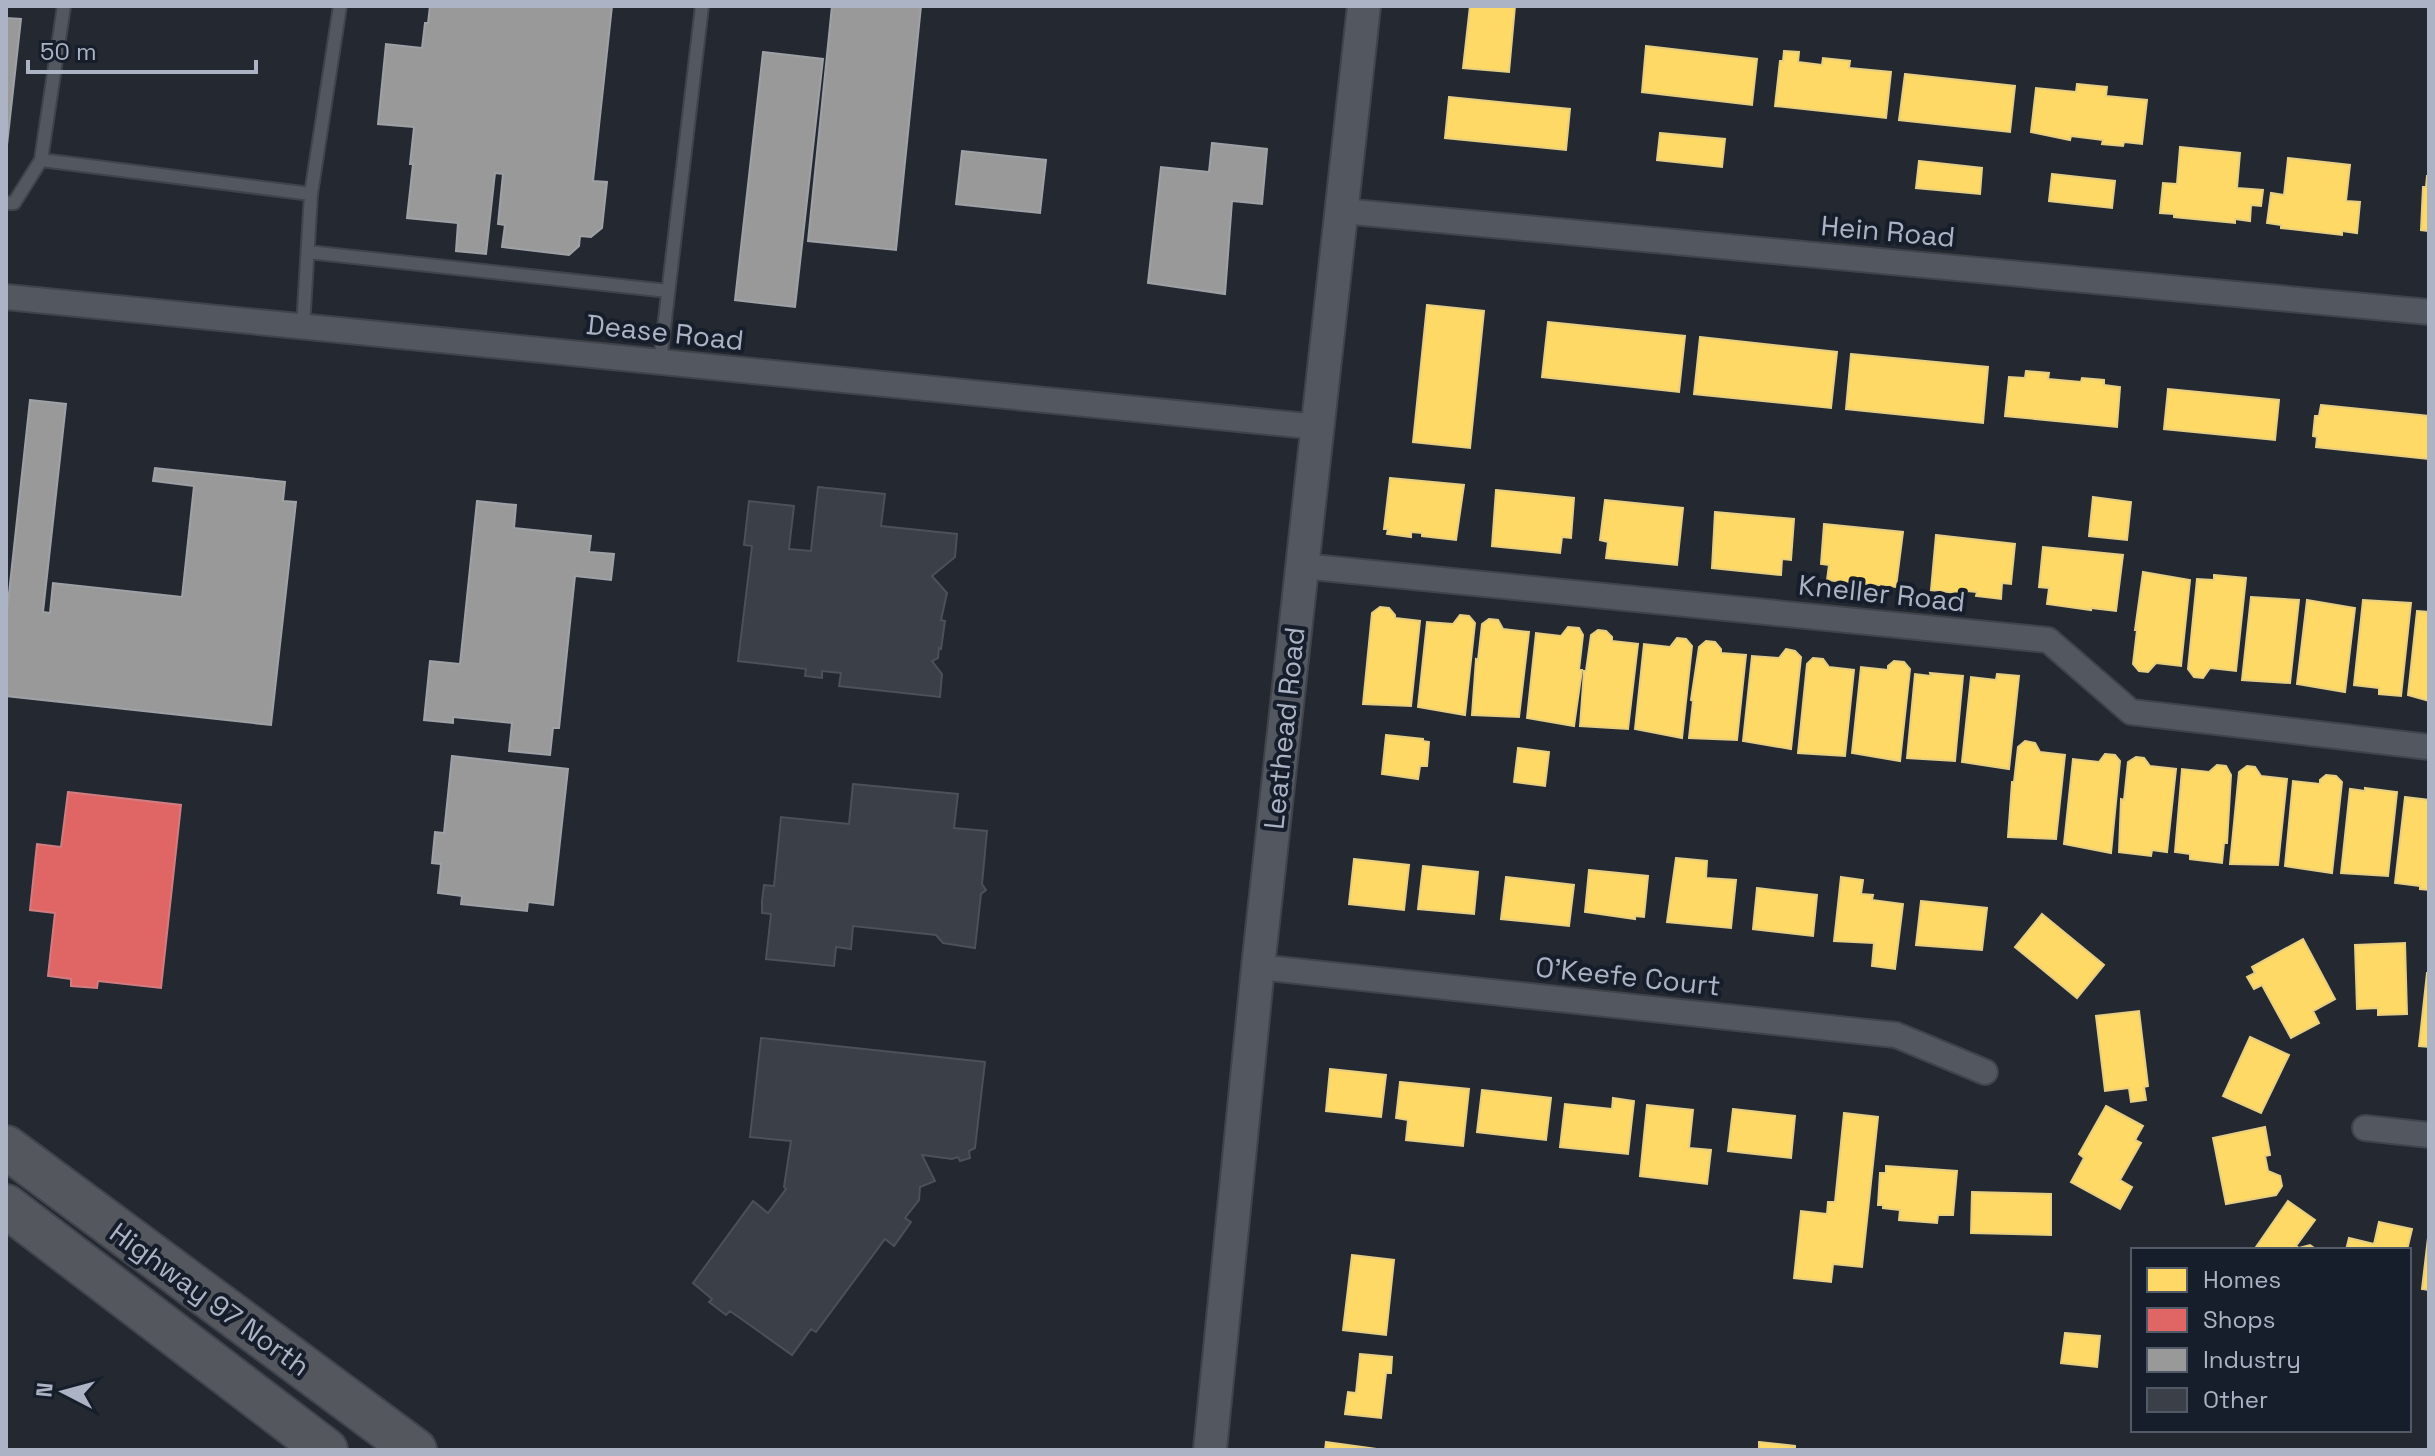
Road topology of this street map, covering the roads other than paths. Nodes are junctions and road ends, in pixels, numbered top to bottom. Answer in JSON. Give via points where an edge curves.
{"nodes":[{"id":1,"x":64,"y":6,"type":"edge"},
{"id":2,"x":340,"y":6,"type":"edge"},
{"id":3,"x":702,"y":6,"type":"edge"},
{"id":4,"x":1364,"y":6,"type":"edge"},
{"id":5,"x":41,"y":160,"type":"junction"},
{"id":6,"x":311,"y":194,"type":"junction"},
{"id":7,"x":6,"y":203,"type":"edge"},
{"id":8,"x":1342,"y":211,"type":"junction"},
{"id":9,"x":308,"y":252,"type":"junction"},
{"id":10,"x":668,"y":291,"type":"junction"},
{"id":11,"x":6,"y":297,"type":"edge"},
{"id":12,"x":2429,"y":312,"type":"edge"},
{"id":13,"x":303,"y":327,"type":"junction"},
{"id":14,"x":660,"y":362,"type":"junction"},
{"id":15,"x":1318,"y":427,"type":"junction"},
{"id":16,"x":1302,"y":566,"type":"junction"},
{"id":17,"x":2429,"y":747,"type":"edge"},
{"id":18,"x":1258,"y":967,"type":"junction"},
{"id":19,"x":1985,"y":1072,"type":"dead end"},
{"id":20,"x":2365,"y":1128,"type":"dead end"},
{"id":21,"x":2429,"y":1135,"type":"edge"},
{"id":22,"x":6,"y":1147,"type":"edge"},
{"id":23,"x":6,"y":1206,"type":"edge"},
{"id":24,"x":326,"y":1450,"type":"edge"},
{"id":25,"x":415,"y":1450,"type":"edge"},
{"id":26,"x":1210,"y":1450,"type":"edge"}],
"edges":[{"from":1,"to":5,"type":"lane"},
{"from":2,"to":6,"type":"lane"},
{"from":3,"to":10,"type":"lane"},
{"from":4,"to":8,"type":"street","name":"Leathead Road"},
{"from":5,"to":6,"type":"lane"},
{"from":5,"to":7,"type":"lane","via":[[14,203]]},
{"from":6,"to":9,"type":"lane"},
{"from":8,"to":12,"type":"street","name":"Hein Road"},
{"from":8,"to":15,"type":"street","name":"Leathead Road"},
{"from":9,"to":10,"type":"lane"},
{"from":9,"to":13,"type":"lane"},
{"from":10,"to":14,"type":"lane"},
{"from":11,"to":13,"type":"street","name":"Dease Road"},
{"from":13,"to":14,"type":"street","name":"Dease Road"},
{"from":14,"to":15,"type":"street","name":"Dease Road"},
{"from":15,"to":16,"type":"street","name":"Leathead Road"},
{"from":16,"to":17,"type":"street","name":"Kneller Road","via":[[2048,640],[2131,712]]},
{"from":16,"to":18,"type":"street","name":"Leathead Road"},
{"from":18,"to":19,"type":"street","name":"O'Keefe Court","via":[[1896,1035]]},
{"from":18,"to":26,"type":"street","name":"Leathead Road"},
{"from":20,"to":21,"type":"street"},
{"from":22,"to":25,"type":"highway","name":"Highway 97 North"},
{"from":23,"to":24,"type":"highway","name":"Highway 97 North"}]}
